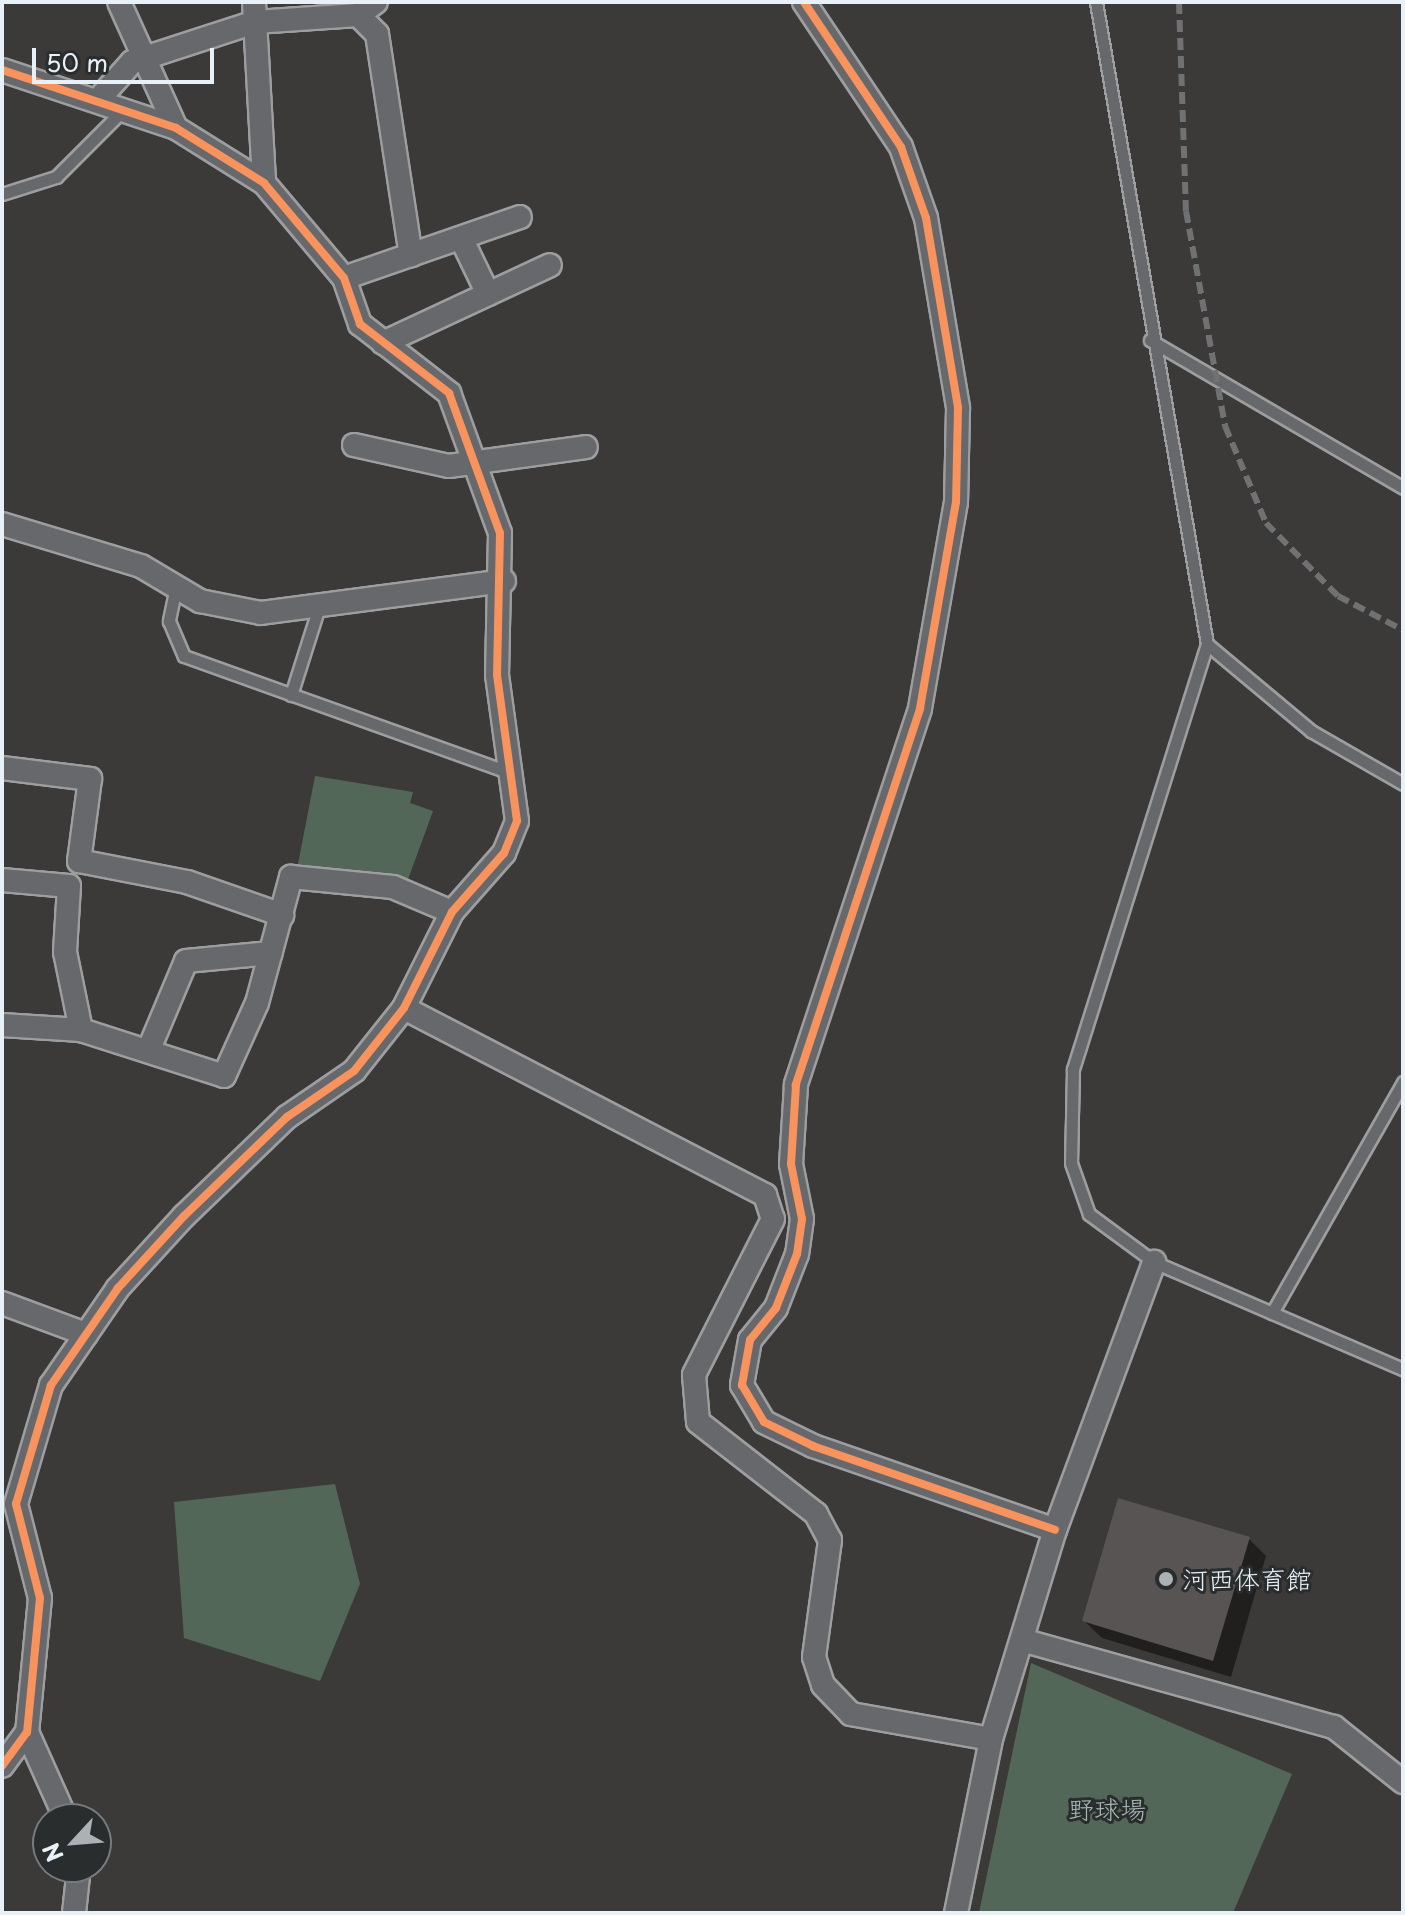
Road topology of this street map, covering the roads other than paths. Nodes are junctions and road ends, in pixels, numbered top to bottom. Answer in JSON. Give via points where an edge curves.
{"nodes":[{"id":1,"x":119,"y":2,"type":"edge"},
{"id":2,"x":804,"y":2,"type":"edge"},
{"id":3,"x":1096,"y":2,"type":"edge"},
{"id":4,"x":367,"y":8,"type":"edge"},
{"id":5,"x":254,"y":12,"type":"edge"},
{"id":6,"x":144,"y":58,"type":"junction"},
{"id":7,"x":2,"y":70,"type":"edge"},
{"id":8,"x":97,"y":101,"type":"junction"},
{"id":9,"x":123,"y":110,"type":"junction"},
{"id":10,"x":176,"y":128,"type":"junction"},
{"id":11,"x":264,"y":183,"type":"junction"},
{"id":12,"x":2,"y":194,"type":"edge"},
{"id":13,"x":520,"y":217,"type":"dead end"},
{"id":14,"x":462,"y":240,"type":"junction"},
{"id":15,"x":411,"y":255,"type":"junction"},
{"id":16,"x":550,"y":265,"type":"dead end"},
{"id":17,"x":344,"y":278,"type":"junction"},
{"id":18,"x":488,"y":294,"type":"junction"},
{"id":19,"x":1150,"y":340,"type":"junction"},
{"id":20,"x":383,"y":343,"type":"junction"},
{"id":21,"x":354,"y":445,"type":"dead end"},
{"id":22,"x":586,"y":447,"type":"dead end"},
{"id":23,"x":472,"y":463,"type":"junction"},
{"id":24,"x":1403,"y":488,"type":"edge"},
{"id":25,"x":2,"y":524,"type":"edge"},
{"id":26,"x":504,"y":581,"type":"junction"},
{"id":27,"x":176,"y":586,"type":"junction"},
{"id":28,"x":318,"y":610,"type":"junction"},
{"id":29,"x":1207,"y":644,"type":"junction"},
{"id":30,"x":291,"y":695,"type":"junction"},
{"id":31,"x":2,"y":768,"type":"edge"},
{"id":32,"x":510,"y":773,"type":"junction"},
{"id":33,"x":1403,"y":784,"type":"edge"},
{"id":34,"x":2,"y":880,"type":"edge"},
{"id":35,"x":452,"y":912,"type":"junction"},
{"id":36,"x":282,"y":915,"type":"junction"},
{"id":37,"x":271,"y":953,"type":"junction"},
{"id":38,"x":404,"y":1008,"type":"junction"},
{"id":39,"x":2,"y":1025,"type":"edge"},
{"id":40,"x":81,"y":1030,"type":"junction"},
{"id":41,"x":149,"y":1049,"type":"junction"},
{"id":42,"x":1403,"y":1082,"type":"edge"},
{"id":43,"x":1154,"y":1262,"type":"junction"},
{"id":44,"x":2,"y":1303,"type":"edge"},
{"id":45,"x":1272,"y":1313,"type":"junction"},
{"id":46,"x":725,"y":1327,"type":"junction"},
{"id":47,"x":86,"y":1334,"type":"junction"},
{"id":48,"x":750,"y":1340,"type":"junction"},
{"id":49,"x":1403,"y":1369,"type":"edge"},
{"id":50,"x":1055,"y":1530,"type":"junction"},
{"id":51,"x":1022,"y":1640,"type":"junction"},
{"id":52,"x":27,"y":1732,"type":"junction"},
{"id":53,"x":991,"y":1739,"type":"junction"},
{"id":54,"x":2,"y":1766,"type":"edge"},
{"id":55,"x":1403,"y":1782,"type":"edge"},
{"id":56,"x":59,"y":1803,"type":"edge"},
{"id":57,"x":77,"y":1883,"type":"edge"},
{"id":58,"x":74,"y":1913,"type":"edge"},
{"id":59,"x":956,"y":1913,"type":"edge"}],
"edges":[{"from":1,"to":6,"type":"street"},
{"from":2,"to":48,"type":"street","via":[[901,147],[926,218],[958,408],[956,502],[920,709],[796,1085],[791,1164],[802,1219],[797,1254],[776,1308]]},
{"from":3,"to":19,"type":"lane"},
{"from":4,"to":5,"type":"street"},
{"from":4,"to":15,"type":"street","via":[[377,34]]},
{"from":5,"to":6,"type":"street"},
{"from":5,"to":11,"type":"street"},
{"from":6,"to":8,"type":"street","via":[[116,74]]},
{"from":6,"to":10,"type":"street"},
{"from":7,"to":8,"type":"street"},
{"from":8,"to":9,"type":"street"},
{"from":9,"to":10,"type":"street"},
{"from":9,"to":12,"type":"lane","via":[[56,177]]},
{"from":10,"to":11,"type":"street"},
{"from":11,"to":17,"type":"street"},
{"from":13,"to":14,"type":"street"},
{"from":14,"to":15,"type":"street"},
{"from":14,"to":18,"type":"street"},
{"from":15,"to":17,"type":"street"},
{"from":16,"to":18,"type":"street"},
{"from":17,"to":20,"type":"street","via":[[360,324]]},
{"from":18,"to":20,"type":"street"},
{"from":19,"to":24,"type":"lane"},
{"from":19,"to":29,"type":"lane"},
{"from":20,"to":23,"type":"street","via":[[449,393]]},
{"from":21,"to":23,"type":"street","via":[[449,466]]},
{"from":22,"to":23,"type":"street"},
{"from":23,"to":26,"type":"street","via":[[500,533]]},
{"from":25,"to":27,"type":"street","via":[[141,566]]},
{"from":26,"to":28,"type":"street"},
{"from":26,"to":32,"type":"street","via":[[497,675]]},
{"from":27,"to":28,"type":"street","via":[[200,601],[261,613]]},
{"from":27,"to":30,"type":"lane","via":[[169,621],[184,656]]},
{"from":28,"to":30,"type":"lane"},
{"from":29,"to":33,"type":"lane","via":[[1311,731]]},
{"from":29,"to":43,"type":"lane","via":[[1073,1069],[1071,1163],[1089,1214]]},
{"from":30,"to":32,"type":"lane"},
{"from":31,"to":36,"type":"street","via":[[90,779],[79,861],[187,882]]},
{"from":32,"to":35,"type":"street","via":[[517,821],[504,853]]},
{"from":34,"to":40,"type":"street","via":[[69,886],[65,952]]},
{"from":35,"to":36,"type":"street","via":[[393,887],[291,877]]},
{"from":35,"to":38,"type":"street"},
{"from":36,"to":37,"type":"street"},
{"from":37,"to":41,"type":"street","via":[[186,961]]},
{"from":37,"to":41,"type":"street","via":[[224,1076]]},
{"from":38,"to":46,"type":"street","via":[[765,1195],[773,1219]]},
{"from":38,"to":47,"type":"street","via":[[354,1071],[287,1117],[184,1216]]},
{"from":39,"to":40,"type":"street"},
{"from":40,"to":41,"type":"street"},
{"from":42,"to":45,"type":"lane"},
{"from":43,"to":45,"type":"lane"},
{"from":43,"to":50,"type":"street"},
{"from":44,"to":47,"type":"street"},
{"from":45,"to":49,"type":"lane"},
{"from":46,"to":48,"type":"street"},
{"from":46,"to":53,"type":"street","via":[[694,1375],[694,1406],[726,1451],[816,1514],[830,1540],[814,1657],[823,1685],[851,1714]]},
{"from":47,"to":52,"type":"street","via":[[51,1385],[16,1504],[40,1598]]},
{"from":48,"to":50,"type":"street","via":[[742,1385],[764,1422]]},
{"from":50,"to":51,"type":"street"},
{"from":51,"to":53,"type":"street"},
{"from":51,"to":55,"type":"street","via":[[1334,1727]]},
{"from":52,"to":54,"type":"street"},
{"from":52,"to":56,"type":"street"},
{"from":53,"to":59,"type":"street"},
{"from":57,"to":58,"type":"street"}]}
